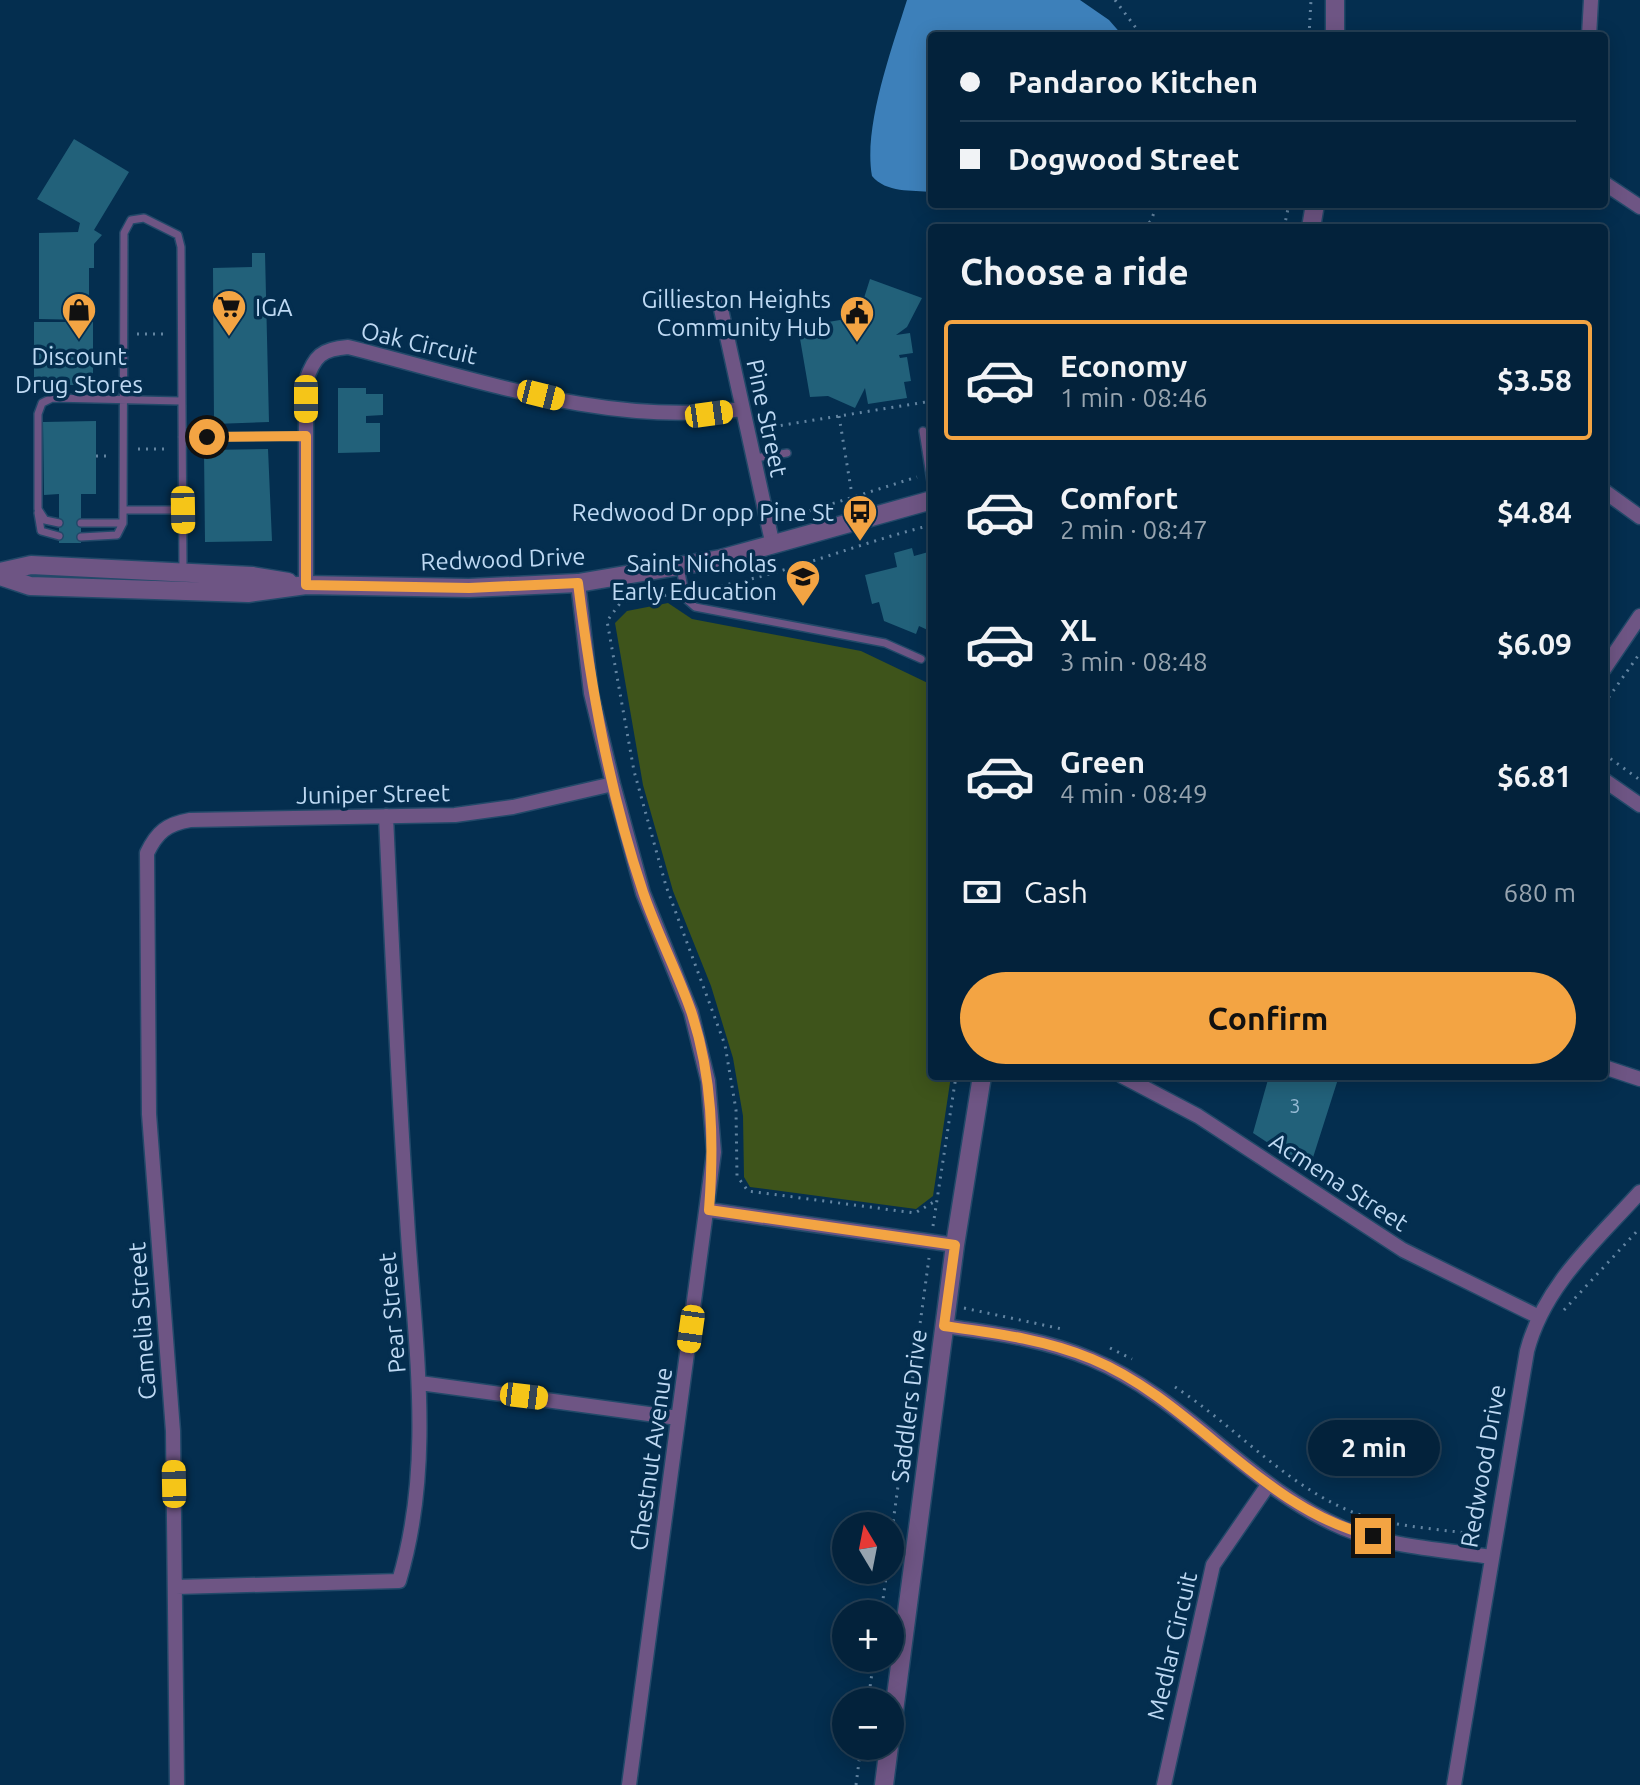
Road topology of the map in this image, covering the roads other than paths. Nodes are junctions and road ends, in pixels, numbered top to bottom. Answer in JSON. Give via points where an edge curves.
{"nodes":[{"id":1,"x":1335,"y":0,"type":"edge"},
{"id":2,"x":1591,"y":0,"type":"edge"},
{"id":3,"x":1335,"y":32,"type":"edge"},
{"id":4,"x":1589,"y":32,"type":"edge"},
{"id":5,"x":1608,"y":186,"type":"edge"},
{"id":6,"x":1640,"y":207,"type":"edge"},
{"id":7,"x":719,"y":300,"type":"dead end"},
{"id":8,"x":123,"y":398,"type":"junction"},
{"id":9,"x":181,"y":401,"type":"junction"},
{"id":10,"x":742,"y":409,"type":"junction"},
{"id":11,"x":923,"y":431,"type":"dead end"},
{"id":12,"x":306,"y":436,"type":"junction"},
{"id":13,"x":182,"y":437,"type":"junction"},
{"id":14,"x":787,"y":453,"type":"dead end"},
{"id":15,"x":753,"y":458,"type":"junction"},
{"id":16,"x":928,"y":461,"type":"edge"},
{"id":17,"x":1608,"y":494,"type":"edge"},
{"id":18,"x":928,"y":501,"type":"edge"},
{"id":19,"x":38,"y":509,"type":"junction"},
{"id":20,"x":123,"y":510,"type":"junction"},
{"id":21,"x":183,"y":510,"type":"junction"},
{"id":22,"x":1640,"y":517,"type":"edge"},
{"id":23,"x":59,"y":523,"type":"dead end"},
{"id":24,"x":81,"y":523,"type":"dead end"},
{"id":25,"x":123,"y":523,"type":"junction"},
{"id":26,"x":59,"y":536,"type":"dead end"},
{"id":27,"x":81,"y":537,"type":"dead end"},
{"id":28,"x":773,"y":546,"type":"junction"},
{"id":29,"x":680,"y":567,"type":"junction"},
{"id":30,"x":183,"y":572,"type":"junction"},
{"id":31,"x":0,"y":574,"type":"edge"},
{"id":32,"x":578,"y":583,"type":"junction"},
{"id":33,"x":306,"y":585,"type":"junction"},
{"id":34,"x":1640,"y":616,"type":"edge"},
{"id":35,"x":921,"y":659,"type":"dead end"},
{"id":36,"x":1608,"y":663,"type":"edge"},
{"id":37,"x":1608,"y":783,"type":"edge"},
{"id":38,"x":613,"y":784,"type":"junction"},
{"id":39,"x":1640,"y":805,"type":"edge"},
{"id":40,"x":386,"y":816,"type":"junction"},
{"id":41,"x":147,"y":853,"type":"joint"},
{"id":42,"x":1608,"y":1068,"type":"edge"},
{"id":43,"x":1640,"y":1079,"type":"edge"},
{"id":44,"x":981,"y":1080,"type":"edge"},
{"id":45,"x":1130,"y":1080,"type":"edge"},
{"id":46,"x":1640,"y":1192,"type":"edge"},
{"id":47,"x":709,"y":1210,"type":"junction"},
{"id":48,"x":955,"y":1245,"type":"junction"},
{"id":49,"x":1537,"y":1316,"type":"junction"},
{"id":50,"x":944,"y":1326,"type":"junction"},
{"id":51,"x":420,"y":1383,"type":"junction"},
{"id":52,"x":678,"y":1418,"type":"junction"},
{"id":53,"x":1268,"y":1485,"type":"junction"},
{"id":54,"x":1492,"y":1557,"type":"junction"},
{"id":55,"x":176,"y":1587,"type":"junction"},
{"id":56,"x":897,"y":1688,"type":"edge"},
{"id":57,"x":888,"y":1760,"type":"edge"},
{"id":58,"x":177,"y":1785,"type":"edge"},
{"id":59,"x":629,"y":1785,"type":"edge"},
{"id":60,"x":884,"y":1785,"type":"edge"},
{"id":61,"x":1164,"y":1785,"type":"edge"},
{"id":62,"x":1454,"y":1785,"type":"edge"}],
"edges":[{"from":1,"to":3,"type":"street"},
{"from":2,"to":4,"type":"street"},
{"from":5,"to":6,"type":"street"},
{"from":7,"to":10,"type":"street","name":"Pine Street"},
{"from":8,"to":9,"type":"lane"},
{"from":8,"to":9,"type":"lane","via":[[124,233],[131,220],[144,218],[178,235],[181,247]]},
{"from":8,"to":19,"type":"lane","via":[[52,398],[42,403]]},
{"from":8,"to":20,"type":"lane"},
{"from":9,"to":13,"type":"lane"},
{"from":10,"to":12,"type":"street","name":"Oak Circuit","via":[[679,415],[610,409],[348,347],[326,349],[312,362],[306,381]]},
{"from":10,"to":15,"type":"street","name":"Pine Street"},
{"from":11,"to":16,"type":"lane"},
{"from":12,"to":13,"type":"lane"},
{"from":12,"to":33,"type":"street","name":"Oak Circuit"},
{"from":13,"to":21,"type":"lane"},
{"from":14,"to":15,"type":"lane"},
{"from":15,"to":28,"type":"street","name":"Pine Street"},
{"from":17,"to":22,"type":"street"},
{"from":18,"to":28,"type":"street","name":"Redwood Drive"},
{"from":19,"to":23,"type":"lane","via":[[45,520]]},
{"from":19,"to":26,"type":"lane","via":[[41,531]]},
{"from":20,"to":21,"type":"lane"},
{"from":20,"to":25,"type":"lane"},
{"from":21,"to":30,"type":"lane"},
{"from":24,"to":25,"type":"lane"},
{"from":25,"to":27,"type":"lane","via":[[117,535]]},
{"from":28,"to":29,"type":"street","name":"Redwood Drive"},
{"from":29,"to":32,"type":"street","name":"Redwood Drive"},
{"from":29,"to":35,"type":"lane","via":[[687,602],[695,607],[889,644]]},
{"from":30,"to":31,"type":"street","name":"Redwood Drive","via":[[31,565]]},
{"from":30,"to":33,"type":"street","name":"Redwood Drive"},
{"from":31,"to":33,"type":"street","name":"Redwood Drive","via":[[30,586],[248,593]]},
{"from":32,"to":33,"type":"street","name":"Redwood Drive","via":[[469,588]]},
{"from":32,"to":38,"type":"street","name":"Chestnut Avenue","via":[[591,693]]},
{"from":34,"to":36,"type":"street"},
{"from":37,"to":39,"type":"street"},
{"from":38,"to":40,"type":"street","name":"Juniper Street","via":[[513,807]]},
{"from":38,"to":47,"type":"street","name":"Chestnut Avenue","via":[[643,893],[691,1012],[708,1081],[714,1152]]},
{"from":40,"to":41,"type":"street","name":"Juniper Street","via":[[190,820],[171,823],[156,835]]},
{"from":40,"to":51,"type":"street","name":"Pear Street"},
{"from":41,"to":55,"type":"street","name":"Camelia Street","via":[[149,1114],[173,1431]]},
{"from":42,"to":43,"type":"street"},
{"from":44,"to":48,"type":"street","name":"Saddlers Drive"},
{"from":45,"to":49,"type":"street","name":"Acmena Street","via":[[1198,1116],[1403,1250]]},
{"from":46,"to":49,"type":"street","name":"Redwood Drive","via":[[1561,1279]]},
{"from":47,"to":48,"type":"street"},
{"from":47,"to":52,"type":"street","name":"Chestnut Avenue"},
{"from":48,"to":50,"type":"street","name":"Saddlers Drive"},
{"from":49,"to":54,"type":"street","name":"Redwood Drive"},
{"from":50,"to":53,"type":"street","via":[[1022,1336],[1093,1359],[1148,1391]]},
{"from":50,"to":56,"type":"street","name":"Saddlers Drive"},
{"from":51,"to":52,"type":"street"},
{"from":51,"to":55,"type":"street","name":"Pear Street","via":[[418,1480],[411,1543],[399,1581]]},
{"from":52,"to":59,"type":"street","name":"Chestnut Avenue"},
{"from":53,"to":54,"type":"street","via":[[1345,1529]]},
{"from":53,"to":61,"type":"street","name":"Medlar Circuit","via":[[1213,1565]]},
{"from":54,"to":62,"type":"street","name":"Redwood Drive"},
{"from":55,"to":58,"type":"street","name":"Camelia Street"},
{"from":57,"to":60,"type":"street","name":"Saddlers Drive"}]}
